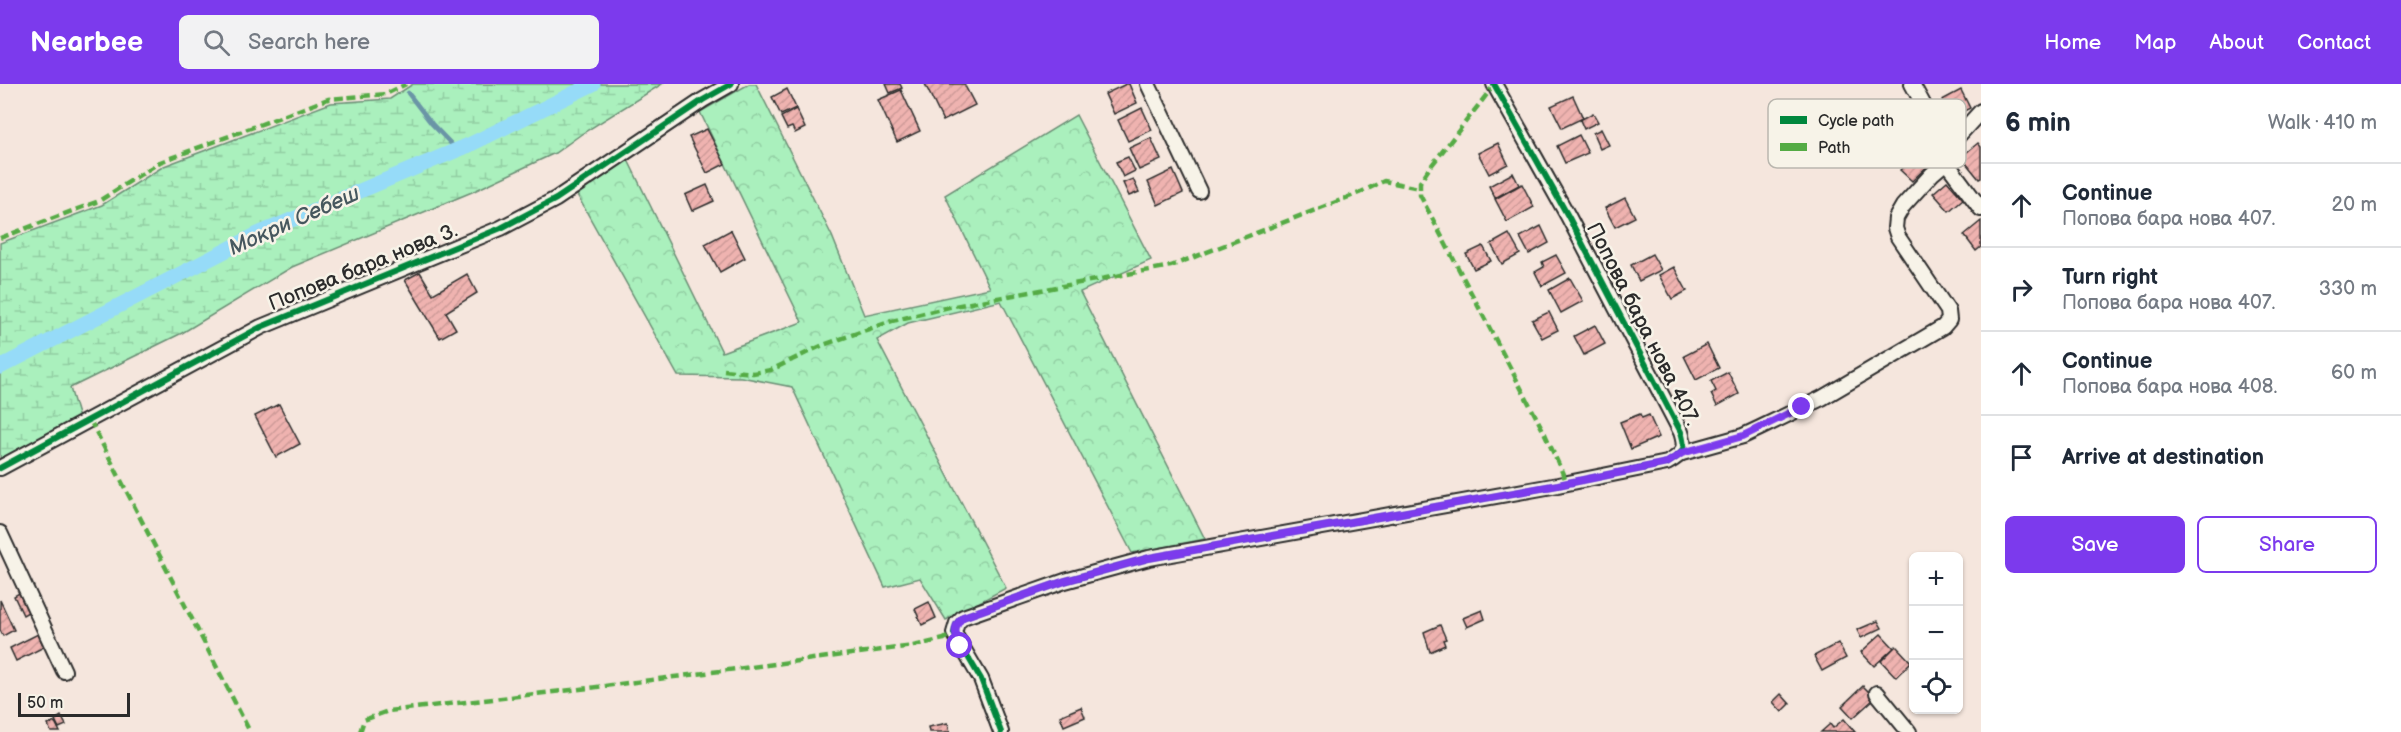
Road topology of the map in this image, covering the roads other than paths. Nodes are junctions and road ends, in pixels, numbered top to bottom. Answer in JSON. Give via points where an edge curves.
{"nodes":[{"id":1,"x":730,"y":84,"type":"edge"},
{"id":2,"x":1148,"y":84,"type":"edge"},
{"id":3,"x":1494,"y":84,"type":"edge"},
{"id":4,"x":1912,"y":84,"type":"edge"},
{"id":5,"x":1920,"y":99,"type":"edge"},
{"id":6,"x":1981,"y":111,"type":"edge"},
{"id":7,"x":1966,"y":127,"type":"edge"},
{"id":8,"x":1939,"y":168,"type":"edge"},
{"id":9,"x":1950,"y":168,"type":"edge"},
{"id":10,"x":1199,"y":191,"type":"dead end"},
{"id":11,"x":1981,"y":209,"type":"edge"},
{"id":12,"x":1682,"y":453,"type":"junction"},
{"id":13,"x":0,"y":468,"type":"edge"},
{"id":14,"x":0,"y":533,"type":"edge"},
{"id":15,"x":64,"y":670,"type":"dead end"},
{"id":16,"x":1877,"y":693,"type":"dead end"},
{"id":17,"x":1001,"y":732,"type":"edge"},
{"id":18,"x":1909,"y":732,"type":"edge"}],
"edges":[{"from":1,"to":13,"type":"street","name":"Попова бара нова 3.","via":[[556,199],[510,223],[261,327]]},
{"from":2,"to":10,"type":"street"},
{"from":3,"to":12,"type":"street","name":"Попова бара нова 407.","via":[[1681,432]]},
{"from":4,"to":5,"type":"street"},
{"from":6,"to":7,"type":"street"},
{"from":8,"to":12,"type":"street","via":[[1903,206],[1895,228],[1948,311],[1949,320],[1943,327],[1822,398],[1760,428]]},
{"from":9,"to":11,"type":"street"},
{"from":12,"to":17,"type":"street","name":"Попова бара нова 407.","via":[[1667,463],[1558,485],[1149,558],[1065,581],[973,614],[957,623],[954,633],[981,679]]},
{"from":14,"to":15,"type":"street"},
{"from":16,"to":18,"type":"street"}]}
